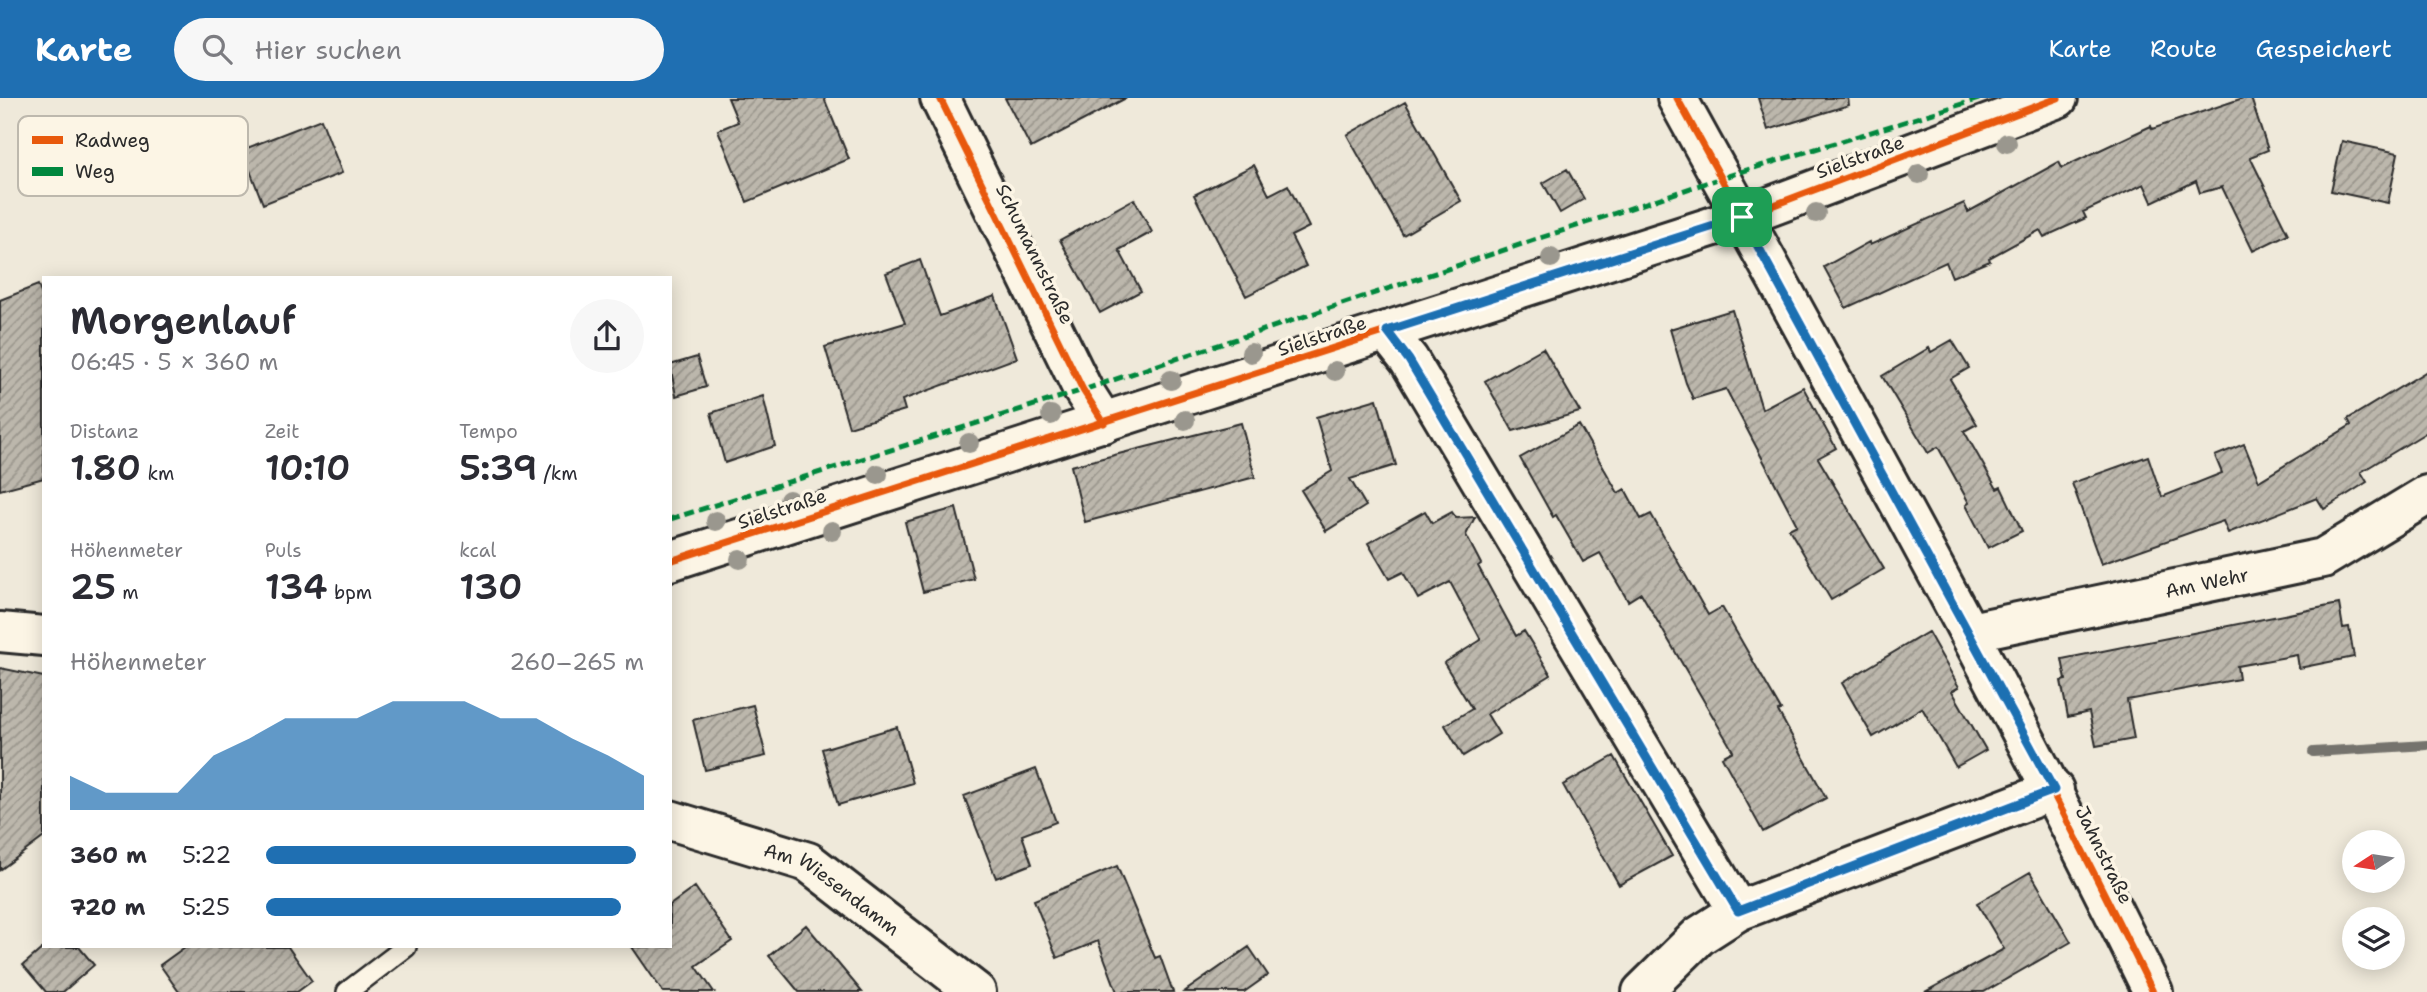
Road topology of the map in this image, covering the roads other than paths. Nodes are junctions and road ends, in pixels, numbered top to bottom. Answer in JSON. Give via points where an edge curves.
{"nodes":[{"id":1,"x":940,"y":98,"type":"edge"},
{"id":2,"x":1677,"y":98,"type":"edge"},
{"id":3,"x":2058,"y":98,"type":"edge"},
{"id":4,"x":1742,"y":217,"type":"junction"},
{"id":5,"x":1387,"y":331,"type":"junction"},
{"id":6,"x":1104,"y":423,"type":"junction"},
{"id":7,"x":2427,"y":495,"type":"edge"},
{"id":8,"x":672,"y":560,"type":"edge"},
{"id":9,"x":0,"y":632,"type":"edge"},
{"id":10,"x":1970,"y":632,"type":"junction"},
{"id":11,"x":42,"y":636,"type":"edge"},
{"id":12,"x":2054,"y":790,"type":"junction"},
{"id":13,"x":672,"y":821,"type":"edge"},
{"id":14,"x":1738,"y":911,"type":"junction"},
{"id":15,"x":405,"y":948,"type":"edge"},
{"id":16,"x":347,"y":992,"type":"edge"},
{"id":17,"x":976,"y":992,"type":"edge"},
{"id":18,"x":1642,"y":992,"type":"edge"},
{"id":19,"x":2153,"y":992,"type":"edge"}],
"edges":[{"from":1,"to":6,"type":"street","name":"Schumannstraße","via":[[1083,390]]},
{"from":2,"to":4,"type":"street","name":"Jahnstraße"},
{"from":3,"to":4,"type":"street","name":"Sielstraße"},
{"from":4,"to":5,"type":"street","name":"Sielstraße"},
{"from":4,"to":10,"type":"street","name":"Jahnstraße"},
{"from":5,"to":6,"type":"street","name":"Sielstraße"},
{"from":5,"to":14,"type":"street","via":[[1409,360]]},
{"from":6,"to":8,"type":"street","name":"Sielstraße"},
{"from":7,"to":10,"type":"street","name":"Am Wehr","via":[[2323,558]]},
{"from":9,"to":11,"type":"street"},
{"from":10,"to":12,"type":"street","name":"Jahnstraße"},
{"from":12,"to":14,"type":"street"},
{"from":12,"to":19,"type":"street","name":"Jahnstraße"},
{"from":13,"to":17,"type":"street","name":"Am Wiesendamm","via":[[808,862]]},
{"from":14,"to":18,"type":"street","via":[[1699,936]]},
{"from":15,"to":16,"type":"lane"}]}
